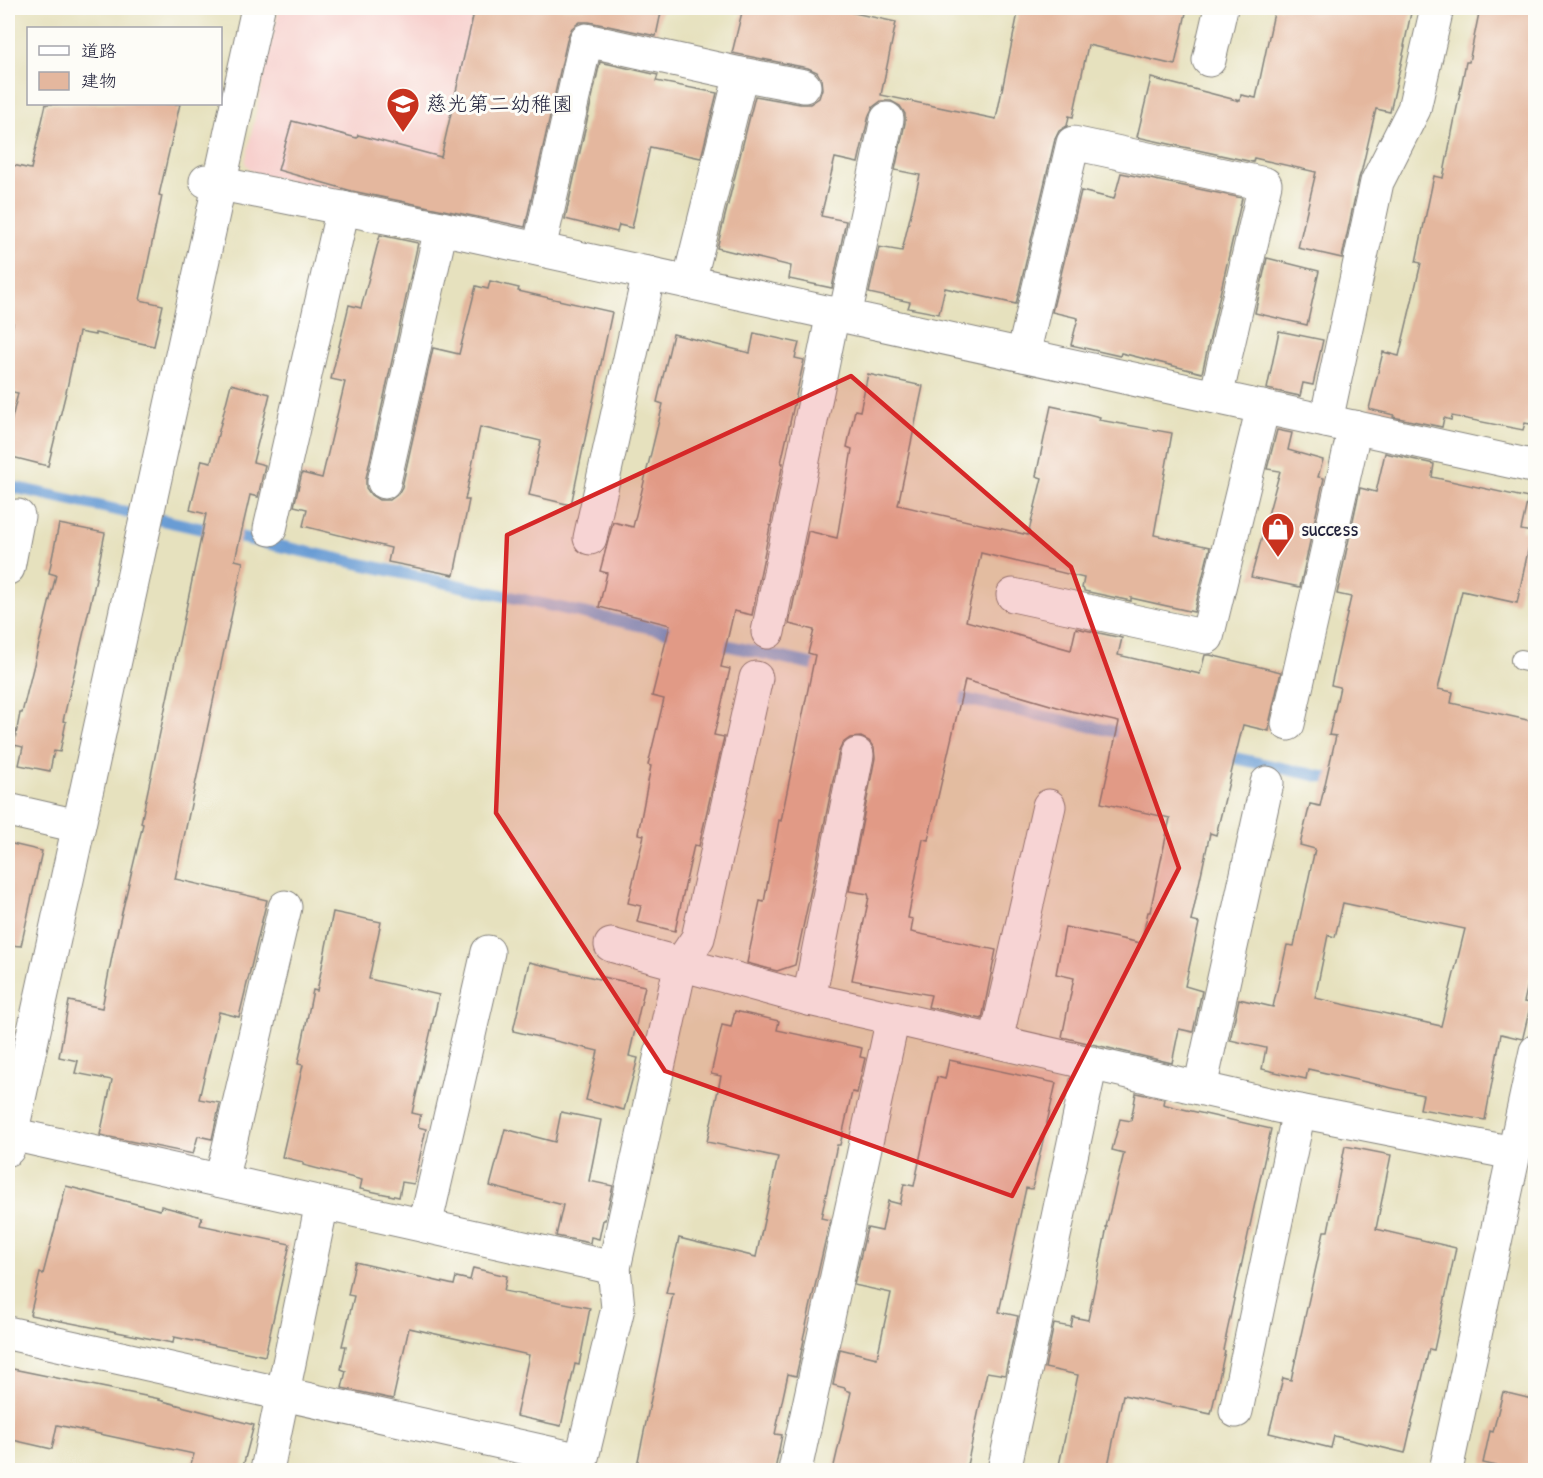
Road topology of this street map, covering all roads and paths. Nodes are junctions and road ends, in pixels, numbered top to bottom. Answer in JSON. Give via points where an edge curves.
{"nodes":[{"id":1,"x":258,"y":8,"type":"edge"},
{"id":2,"x":1221,"y":8,"type":"edge"},
{"id":3,"x":1437,"y":8,"type":"edge"},
{"id":4,"x":1209,"y":60,"type":"dead end"},
{"id":5,"x":741,"y":74,"type":"junction"},
{"id":6,"x":804,"y":86,"type":"dead end"},
{"id":7,"x":887,"y":119,"type":"dead end"},
{"id":8,"x":213,"y":182,"type":"junction"},
{"id":9,"x":343,"y":208,"type":"junction"},
{"id":10,"x":441,"y":228,"type":"junction"},
{"id":11,"x":539,"y":249,"type":"junction"},
{"id":12,"x":649,"y":273,"type":"junction"},
{"id":13,"x":689,"y":282,"type":"junction"},
{"id":14,"x":839,"y":314,"type":"junction"},
{"id":15,"x":1023,"y":355,"type":"junction"},
{"id":16,"x":1216,"y":397,"type":"junction"},
{"id":17,"x":1263,"y":407,"type":"junction"},
{"id":18,"x":1340,"y":424,"type":"junction"},
{"id":19,"x":1536,"y":467,"type":"edge"},
{"id":20,"x":384,"y":482,"type":"dead end"},
{"id":21,"x":18,"y":516,"type":"dead end"},
{"id":22,"x":270,"y":529,"type":"dead end"},
{"id":23,"x":590,"y":538,"type":"dead end"},
{"id":24,"x":8,"y":568,"type":"edge"},
{"id":25,"x":1013,"y":595,"type":"dead end"},
{"id":26,"x":768,"y":632,"type":"dead end"},
{"id":27,"x":756,"y":678,"type":"dead end"},
{"id":28,"x":1288,"y":724,"type":"dead end"},
{"id":29,"x":857,"y":755,"type":"dead end"},
{"id":30,"x":1267,"y":783,"type":"dead end"},
{"id":31,"x":1049,"y":806,"type":"dead end"},
{"id":32,"x":8,"y":810,"type":"edge"},
{"id":33,"x":78,"y":826,"type":"junction"},
{"id":34,"x":285,"y":907,"type":"dead end"},
{"id":35,"x":611,"y":945,"type":"dead end"},
{"id":36,"x":488,"y":952,"type":"dead end"},
{"id":37,"x":681,"y":963,"type":"junction"},
{"id":38,"x":809,"y":999,"type":"junction"},
{"id":39,"x":893,"y":1018,"type":"junction"},
{"id":40,"x":996,"y":1041,"type":"junction"},
{"id":41,"x":1536,"y":1051,"type":"edge"},
{"id":42,"x":1091,"y":1064,"type":"junction"},
{"id":43,"x":1200,"y":1088,"type":"junction"},
{"id":44,"x":1299,"y":1111,"type":"junction"},
{"id":45,"x":9,"y":1141,"type":"edge"},
{"id":46,"x":1521,"y":1149,"type":"edge"},
{"id":47,"x":221,"y":1181,"type":"junction"},
{"id":48,"x":322,"y":1203,"type":"junction"},
{"id":49,"x":425,"y":1226,"type":"junction"},
{"id":50,"x":614,"y":1268,"type":"junction"},
{"id":51,"x":8,"y":1333,"type":"edge"},
{"id":52,"x":283,"y":1394,"type":"junction"},
{"id":53,"x":1236,"y":1411,"type":"dead end"},
{"id":54,"x":580,"y":1465,"type":"edge"},
{"id":55,"x":267,"y":1470,"type":"edge"},
{"id":56,"x":795,"y":1470,"type":"edge"},
{"id":57,"x":1004,"y":1470,"type":"edge"},
{"id":58,"x":1446,"y":1470,"type":"edge"}],
"edges":[{"from":1,"to":8,"type":"street"},
{"from":2,"to":4,"type":"street"},
{"from":3,"to":18,"type":"street","via":[[1414,110],[1377,182]]},
{"from":5,"to":6,"type":"street"},
{"from":5,"to":11,"type":"street","via":[[586,40]]},
{"from":5,"to":13,"type":"street"},
{"from":7,"to":14,"type":"street"},
{"from":8,"to":9,"type":"street"},
{"from":8,"to":33,"type":"street"},
{"from":9,"to":10,"type":"street"},
{"from":9,"to":22,"type":"street"},
{"from":10,"to":11,"type":"street"},
{"from":10,"to":20,"type":"street"},
{"from":11,"to":12,"type":"street"},
{"from":12,"to":13,"type":"street"},
{"from":12,"to":23,"type":"street"},
{"from":13,"to":14,"type":"street"},
{"from":14,"to":15,"type":"street"},
{"from":14,"to":26,"type":"street"},
{"from":15,"to":16,"type":"street"},
{"from":15,"to":16,"type":"street","via":[[1073,143],[1265,184]]},
{"from":16,"to":17,"type":"street"},
{"from":17,"to":18,"type":"street"},
{"from":17,"to":25,"type":"street","via":[[1207,637]]},
{"from":18,"to":19,"type":"street"},
{"from":18,"to":28,"type":"street"},
{"from":21,"to":24,"type":"street"},
{"from":27,"to":37,"type":"street","via":[[698,938]]},
{"from":29,"to":38,"type":"street"},
{"from":30,"to":43,"type":"street"},
{"from":31,"to":40,"type":"street"},
{"from":32,"to":33,"type":"street"},
{"from":33,"to":45,"type":"street"},
{"from":34,"to":47,"type":"street"},
{"from":35,"to":37,"type":"street"},
{"from":36,"to":49,"type":"street"},
{"from":37,"to":38,"type":"street"},
{"from":37,"to":50,"type":"street"},
{"from":38,"to":39,"type":"street"},
{"from":39,"to":40,"type":"street"},
{"from":39,"to":56,"type":"street"},
{"from":40,"to":42,"type":"street"},
{"from":41,"to":46,"type":"street"},
{"from":42,"to":43,"type":"street"},
{"from":42,"to":57,"type":"street"},
{"from":43,"to":44,"type":"street"},
{"from":44,"to":46,"type":"street"},
{"from":44,"to":53,"type":"street"},
{"from":45,"to":47,"type":"street"},
{"from":46,"to":58,"type":"street"},
{"from":47,"to":48,"type":"street"},
{"from":48,"to":49,"type":"street"},
{"from":48,"to":52,"type":"street"},
{"from":49,"to":50,"type":"street"},
{"from":50,"to":54,"type":"street","via":[[618,1308]]},
{"from":51,"to":52,"type":"street"},
{"from":52,"to":54,"type":"street"},
{"from":52,"to":55,"type":"street"}]}
